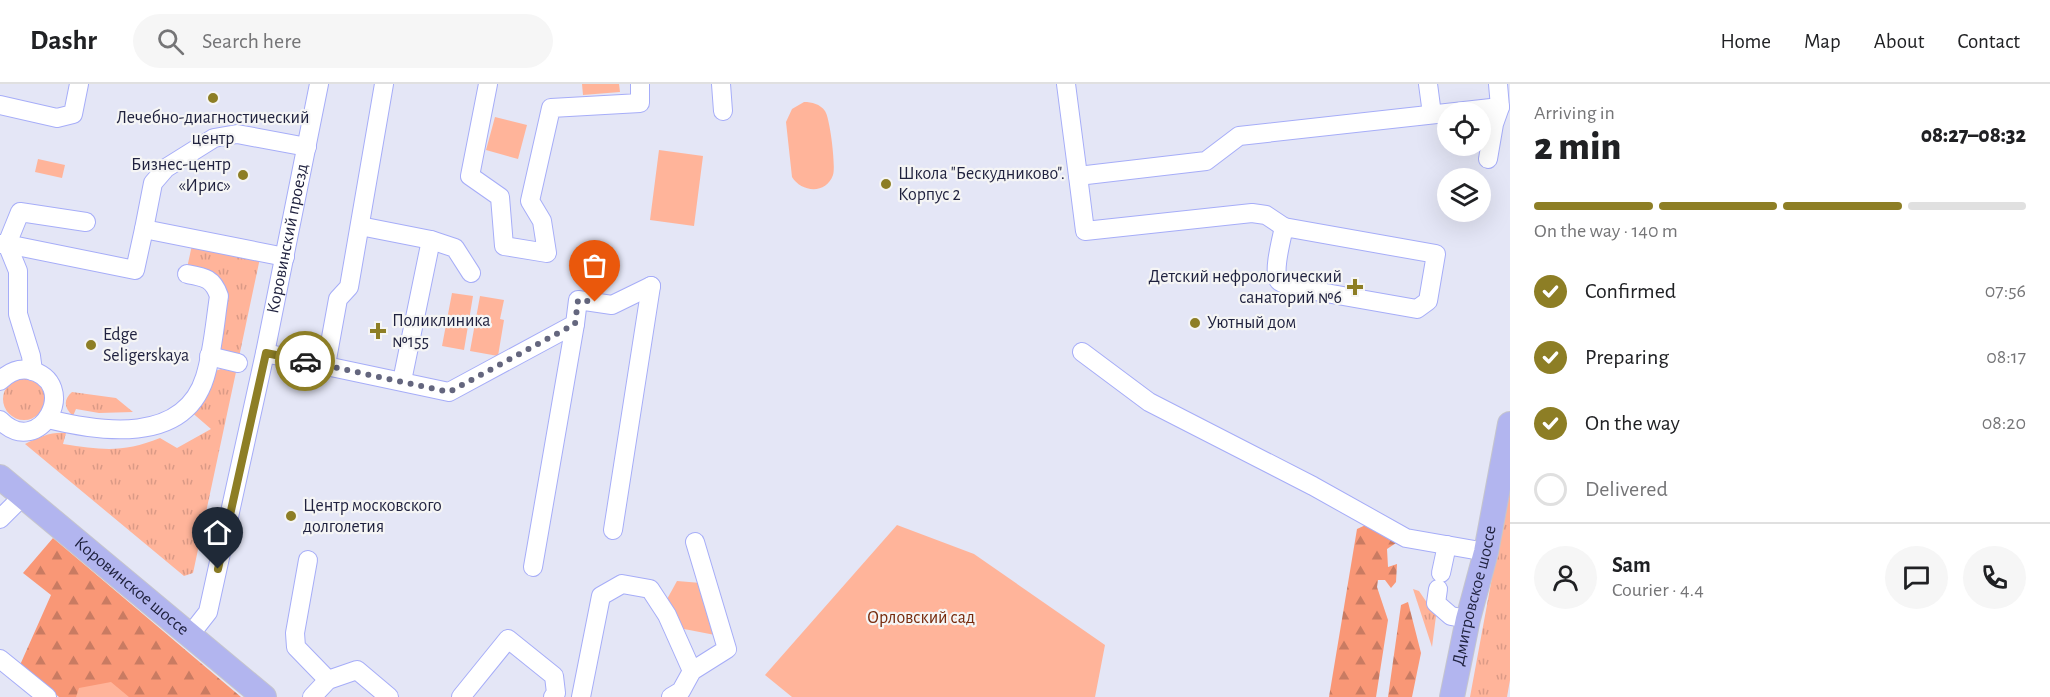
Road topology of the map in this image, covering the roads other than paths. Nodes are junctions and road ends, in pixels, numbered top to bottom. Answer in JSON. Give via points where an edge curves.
{"nodes":[{"id":1,"x":80,"y":84,"type":"edge"},
{"id":2,"x":320,"y":84,"type":"edge"},
{"id":3,"x":384,"y":84,"type":"edge"},
{"id":4,"x":488,"y":84,"type":"edge"},
{"id":5,"x":640,"y":84,"type":"edge"},
{"id":6,"x":721,"y":84,"type":"edge"},
{"id":7,"x":1066,"y":84,"type":"edge"},
{"id":8,"x":1428,"y":84,"type":"edge"},
{"id":9,"x":1498,"y":84,"type":"edge"},
{"id":10,"x":0,"y":105,"type":"edge"},
{"id":11,"x":1500,"y":106,"type":"junction"},
{"id":12,"x":723,"y":111,"type":"dead end"},
{"id":13,"x":1432,"y":114,"type":"junction"},
{"id":14,"x":307,"y":147,"type":"junction"},
{"id":15,"x":1488,"y":159,"type":"dead end"},
{"id":16,"x":1078,"y":176,"type":"junction"},
{"id":17,"x":86,"y":222,"type":"dead end"},
{"id":18,"x":360,"y":226,"type":"junction"},
{"id":19,"x":1284,"y":227,"type":"junction"},
{"id":20,"x":144,"y":229,"type":"junction"},
{"id":21,"x":431,"y":240,"type":"junction"},
{"id":22,"x":4,"y":244,"type":"edge"},
{"id":23,"x":285,"y":257,"type":"junction"},
{"id":24,"x":471,"y":273,"type":"dead end"},
{"id":25,"x":188,"y":274,"type":"dead end"},
{"id":26,"x":575,"y":324,"type":"junction"},
{"id":27,"x":1082,"y":352,"type":"dead end"},
{"id":28,"x":266,"y":353,"type":"junction"},
{"id":29,"x":209,"y":356,"type":"junction"},
{"id":30,"x":238,"y":363,"type":"dead end"},
{"id":31,"x":326,"y":365,"type":"junction"},
{"id":32,"x":33,"y":371,"type":"junction"},
{"id":33,"x":2,"y":376,"type":"edge"},
{"id":34,"x":402,"y":381,"type":"junction"},
{"id":35,"x":48,"y":419,"type":"junction"},
{"id":36,"x":1510,"y":424,"type":"edge"},
{"id":37,"x":3,"y":428,"type":"edge"},
{"id":38,"x":0,"y":477,"type":"edge"},
{"id":39,"x":22,"y":496,"type":"junction"},
{"id":40,"x":0,"y":519,"type":"edge"},
{"id":41,"x":613,"y":530,"type":"dead end"},
{"id":42,"x":695,"y":542,"type":"dead end"},
{"id":43,"x":1447,"y":545,"type":"junction"},
{"id":44,"x":1486,"y":552,"type":"junction"},
{"id":45,"x":308,"y":560,"type":"dead end"},
{"id":46,"x":533,"y":567,"type":"dead end"},
{"id":47,"x":1468,"y":620,"type":"junction"},
{"id":48,"x":190,"y":635,"type":"junction"},
{"id":49,"x":0,"y":659,"type":"edge"},
{"id":50,"x":692,"y":671,"type":"junction"},
{"id":51,"x":328,"y":680,"type":"junction"},
{"id":52,"x":680,"y":695,"type":"edge"},
{"id":53,"x":47,"y":697,"type":"edge"},
{"id":54,"x":264,"y":697,"type":"edge"},
{"id":55,"x":312,"y":697,"type":"edge"},
{"id":56,"x":389,"y":697,"type":"edge"},
{"id":57,"x":461,"y":697,"type":"edge"},
{"id":58,"x":553,"y":697,"type":"edge"},
{"id":59,"x":581,"y":697,"type":"edge"},
{"id":60,"x":1452,"y":697,"type":"edge"}],
"edges":[{"from":1,"to":10,"type":"street","via":[[73,114],[57,118]]},
{"from":2,"to":14,"type":"street","name":"Коровинский проезд"},
{"from":3,"to":18,"type":"street"},
{"from":4,"to":5,"type":"street","via":[[470,176],[500,197],[504,246],[547,253],[542,221],[530,201],[551,108],[640,103]]},
{"from":6,"to":12,"type":"street"},
{"from":7,"to":16,"type":"street"},
{"from":8,"to":13,"type":"street"},
{"from":9,"to":11,"type":"street"},
{"from":11,"to":13,"type":"street"},
{"from":11,"to":15,"type":"street"},
{"from":13,"to":16,"type":"street","via":[[1239,136],[1206,161]]},
{"from":14,"to":20,"type":"street","via":[[237,134],[214,138],[166,168],[153,183]]},
{"from":14,"to":23,"type":"street","name":"Коровинский проезд"},
{"from":16,"to":19,"type":"street","via":[[1085,231],[1252,213],[1266,215]]},
{"from":17,"to":22,"type":"street","via":[[20,212]]},
{"from":18,"to":21,"type":"street"},
{"from":18,"to":31,"type":"street","via":[[349,287],[338,298]]},
{"from":19,"to":19,"type":"street","via":[[1276,276],[1280,282],[1417,309],[1428,302],[1436,254]]},
{"from":20,"to":22,"type":"street","via":[[135,270]]},
{"from":20,"to":23,"type":"street"},
{"from":21,"to":24,"type":"street","via":[[455,248]]},
{"from":21,"to":34,"type":"street"},
{"from":22,"to":32,"type":"street","via":[[18,271],[18,314]]},
{"from":23,"to":28,"type":"street","name":"Коровинский проезд"},
{"from":25,"to":29,"type":"street","via":[[207,278],[216,286],[219,296]]},
{"from":26,"to":34,"type":"street","via":[[449,392]]},
{"from":26,"to":41,"type":"street","via":[[578,300],[612,305],[651,286]]},
{"from":26,"to":46,"type":"street"},
{"from":27,"to":43,"type":"street","via":[[1149,402],[1226,443],[1406,537]]},
{"from":28,"to":31,"type":"street"},
{"from":28,"to":48,"type":"street","name":"Коровинский проезд","via":[[208,612]]},
{"from":29,"to":30,"type":"street"},
{"from":29,"to":35,"type":"street","via":[[198,392],[168,421],[117,430]]},
{"from":31,"to":34,"type":"street"},
{"from":32,"to":33,"type":"street","via":[[18,370]]},
{"from":32,"to":35,"type":"street","via":[[53,391],[54,406]]},
{"from":35,"to":37,"type":"street","via":[[29,430]]},
{"from":36,"to":44,"type":"main road","name":"Дмитровское шоссе"},
{"from":38,"to":39,"type":"main road","name":"Коровинское шоссе"},
{"from":39,"to":40,"type":"street"},
{"from":39,"to":48,"type":"main road","name":"Коровинское шоссе"},
{"from":42,"to":50,"type":"street","via":[[727,649]]},
{"from":43,"to":44,"type":"street"},
{"from":43,"to":47,"type":"street","via":[[1436,603],[1451,616]]},
{"from":44,"to":47,"type":"main road","name":"Дмитровское шоссе"},
{"from":45,"to":51,"type":"street","via":[[296,647]]},
{"from":47,"to":60,"type":"main road","name":"Дмитровское шоссе"},
{"from":48,"to":54,"type":"main road","name":"Коровинское шоссе"},
{"from":49,"to":53,"type":"street"},
{"from":50,"to":52,"type":"street"},
{"from":50,"to":59,"type":"street","via":[[667,615],[650,589],[622,584],[601,596]]},
{"from":51,"to":55,"type":"street"},
{"from":51,"to":56,"type":"street","via":[[357,670]]},
{"from":57,"to":58,"type":"street","via":[[508,639],[554,676]]}]}
